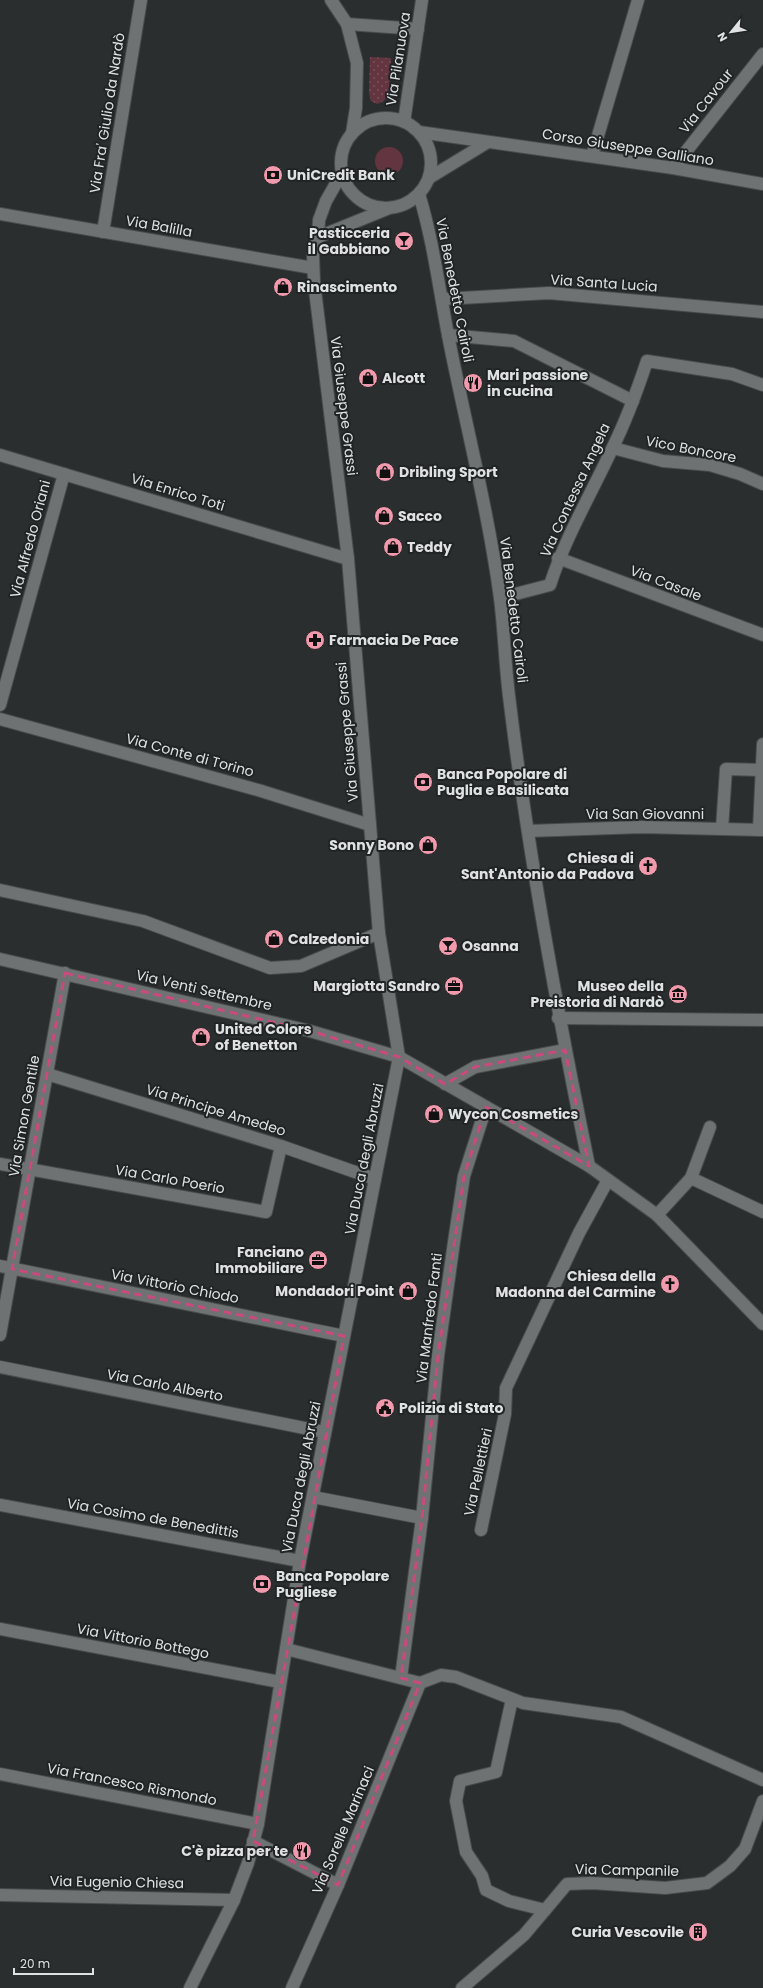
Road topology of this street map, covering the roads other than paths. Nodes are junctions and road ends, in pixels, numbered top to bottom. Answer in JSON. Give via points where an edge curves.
{"nodes":[{"id":1,"x":141,"y":0,"type":"edge"},
{"id":2,"x":331,"y":0,"type":"edge"},
{"id":3,"x":422,"y":0,"type":"edge"},
{"id":4,"x":638,"y":0,"type":"edge"},
{"id":5,"x":347,"y":24,"type":"junction"},
{"id":6,"x":418,"y":30,"type":"junction"},
{"id":7,"x":763,"y":54,"type":"edge"},
{"id":8,"x":404,"y":122,"type":"junction"},
{"id":9,"x":419,"y":132,"type":"junction"},
{"id":10,"x":352,"y":133,"type":"junction"},
{"id":11,"x":488,"y":142,"type":"junction"},
{"id":12,"x":592,"y":156,"type":"junction"},
{"id":13,"x":673,"y":168,"type":"junction"},
{"id":14,"x":342,"y":173,"type":"junction"},
{"id":15,"x":429,"y":178,"type":"junction"},
{"id":16,"x":763,"y":184,"type":"edge"},
{"id":17,"x":420,"y":194,"type":"junction"},
{"id":18,"x":387,"y":209,"type":"junction"},
{"id":19,"x":0,"y":214,"type":"edge"},
{"id":20,"x":103,"y":232,"type":"junction"},
{"id":21,"x":318,"y":237,"type":"junction"},
{"id":22,"x":313,"y":268,"type":"junction"},
{"id":23,"x":443,"y":299,"type":"junction"},
{"id":24,"x":763,"y":312,"type":"edge"},
{"id":25,"x":448,"y":335,"type":"junction"},
{"id":26,"x":763,"y":385,"type":"edge"},
{"id":27,"x":633,"y":401,"type":"junction"},
{"id":28,"x":613,"y":448,"type":"junction"},
{"id":29,"x":0,"y":455,"type":"edge"},
{"id":30,"x":64,"y":474,"type":"junction"},
{"id":31,"x":763,"y":484,"type":"edge"},
{"id":32,"x":558,"y":558,"type":"junction"},
{"id":33,"x":348,"y":559,"type":"junction"},
{"id":34,"x":500,"y":598,"type":"junction"},
{"id":35,"x":763,"y":635,"type":"edge"},
{"id":36,"x":0,"y":705,"type":"edge"},
{"id":37,"x":0,"y":719,"type":"edge"},
{"id":38,"x":763,"y":744,"type":"edge"},
{"id":39,"x":762,"y":770,"type":"junction"},
{"id":40,"x":370,"y":825,"type":"junction"},
{"id":41,"x":722,"y":829,"type":"junction"},
{"id":42,"x":761,"y":830,"type":"edge"},
{"id":43,"x":528,"y":831,"type":"junction"},
{"id":44,"x":0,"y":890,"type":"edge"},
{"id":45,"x":379,"y":933,"type":"junction"},
{"id":46,"x":0,"y":959,"type":"edge"},
{"id":47,"x":66,"y":972,"type":"junction"},
{"id":48,"x":558,"y":1018,"type":"junction"},
{"id":49,"x":763,"y":1020,"type":"edge"},
{"id":50,"x":565,"y":1050,"type":"junction"},
{"id":51,"x":399,"y":1057,"type":"junction"},
{"id":52,"x":47,"y":1074,"type":"junction"},
{"id":53,"x":445,"y":1084,"type":"junction"},
{"id":54,"x":486,"y":1107,"type":"junction"},
{"id":55,"x":710,"y":1127,"type":"dead end"},
{"id":56,"x":281,"y":1146,"type":"junction"},
{"id":57,"x":0,"y":1164,"type":"edge"},
{"id":58,"x":589,"y":1166,"type":"junction"},
{"id":59,"x":30,"y":1169,"type":"junction"},
{"id":60,"x":690,"y":1178,"type":"junction"},
{"id":61,"x":376,"y":1179,"type":"junction"},
{"id":62,"x":608,"y":1180,"type":"junction"},
{"id":63,"x":763,"y":1212,"type":"edge"},
{"id":64,"x":657,"y":1215,"type":"junction"},
{"id":65,"x":6,"y":1267,"type":"edge"},
{"id":66,"x":763,"y":1324,"type":"edge"},
{"id":67,"x":0,"y":1335,"type":"edge"},
{"id":68,"x":344,"y":1336,"type":"junction"},
{"id":69,"x":0,"y":1367,"type":"edge"},
{"id":70,"x":324,"y":1432,"type":"junction"},
{"id":71,"x":313,"y":1497,"type":"junction"},
{"id":72,"x":0,"y":1505,"type":"edge"},
{"id":73,"x":422,"y":1518,"type":"junction"},
{"id":74,"x":481,"y":1530,"type":"dead end"},
{"id":75,"x":300,"y":1561,"type":"junction"},
{"id":76,"x":0,"y":1629,"type":"edge"},
{"id":77,"x":286,"y":1649,"type":"junction"},
{"id":78,"x":400,"y":1678,"type":"junction"},
{"id":79,"x":280,"y":1682,"type":"junction"},
{"id":80,"x":420,"y":1683,"type":"junction"},
{"id":81,"x":512,"y":1699,"type":"junction"},
{"id":82,"x":0,"y":1774,"type":"edge"},
{"id":83,"x":763,"y":1780,"type":"edge"},
{"id":84,"x":763,"y":1801,"type":"edge"},
{"id":85,"x":258,"y":1824,"type":"junction"},
{"id":86,"x":253,"y":1841,"type":"junction"},
{"id":87,"x":338,"y":1885,"type":"junction"},
{"id":88,"x":0,"y":1895,"type":"edge"},
{"id":89,"x":234,"y":1900,"type":"junction"},
{"id":90,"x":546,"y":1910,"type":"junction"},
{"id":91,"x":190,"y":1988,"type":"edge"},
{"id":92,"x":292,"y":1988,"type":"edge"},
{"id":93,"x":462,"y":1988,"type":"edge"}],
"edges":[{"from":1,"to":20,"type":"street","name":"Via Fra' Giulio da Nardò"},
{"from":2,"to":5,"type":"street"},
{"from":3,"to":6,"type":"street","name":"Via Pilanuova"},
{"from":4,"to":12,"type":"street"},
{"from":5,"to":6,"type":"street"},
{"from":5,"to":10,"type":"street","via":[[357,63],[356,108]]},
{"from":6,"to":8,"type":"street","name":"Via Pilanuova"},
{"from":7,"to":13,"type":"street","name":"Via Cavour"},
{"from":8,"to":9,"type":"street"},
{"from":8,"to":10,"type":"street","via":[[390,118],[376,119],[363,124]]},
{"from":9,"to":11,"type":"street","name":"Corso Giuseppe Galliano"},
{"from":9,"to":15,"type":"street","via":[[430,153]]},
{"from":10,"to":14,"type":"street","via":[[341,159]]},
{"from":11,"to":12,"type":"street","name":"Corso Giuseppe Galliano"},
{"from":11,"to":15,"type":"street"},
{"from":12,"to":13,"type":"street","name":"Corso Giuseppe Galliano"},
{"from":13,"to":16,"type":"street","name":"Corso Giuseppe Galliano"},
{"from":14,"to":18,"type":"street","via":[[348,187],[358,199],[372,206]]},
{"from":14,"to":21,"type":"street","name":"Via Giuseppe Grassi","via":[[326,201],[319,220]]},
{"from":15,"to":17,"type":"street"},
{"from":17,"to":18,"type":"street","via":[[399,207]]},
{"from":17,"to":23,"type":"street","name":"Via Benedetto Cairoli"},
{"from":18,"to":21,"type":"street"},
{"from":19,"to":20,"type":"street","name":"Via Balilla"},
{"from":20,"to":22,"type":"street","name":"Via Balilla"},
{"from":21,"to":22,"type":"street","name":"Via Giuseppe Grassi","via":[[313,255]]},
{"from":22,"to":33,"type":"street","name":"Via Giuseppe Grassi"},
{"from":23,"to":24,"type":"street","name":"Via Santa Lucia","via":[[549,294]]},
{"from":23,"to":25,"type":"street","name":"Via Benedetto Cairoli"},
{"from":25,"to":27,"type":"street","via":[[514,341]]},
{"from":25,"to":34,"type":"street","name":"Via Benedetto Cairoli"},
{"from":26,"to":27,"type":"street","name":"Via Contessa Angela","via":[[732,374],[647,361]]},
{"from":27,"to":28,"type":"street","name":"Via Contessa Angela"},
{"from":28,"to":31,"type":"street","name":"Vico Boncore","via":[[663,461],[710,466],[740,474]]},
{"from":28,"to":32,"type":"street","name":"Via Contessa Angela"},
{"from":29,"to":30,"type":"street","name":"Via Enrico Toti"},
{"from":30,"to":33,"type":"street","name":"Via Enrico Toti"},
{"from":30,"to":36,"type":"street","name":"Via Alfredo Oriani"},
{"from":32,"to":34,"type":"street","name":"Via Contessa Angela","via":[[550,585]]},
{"from":32,"to":35,"type":"street","name":"Via Casale"},
{"from":33,"to":40,"type":"street","name":"Via Giuseppe Grassi"},
{"from":34,"to":43,"type":"street","name":"Via Benedetto Cairoli","via":[[509,696]]},
{"from":37,"to":40,"type":"street","name":"Via Conte di Torino","via":[[258,790]]},
{"from":38,"to":39,"type":"street"},
{"from":39,"to":41,"type":"street","via":[[726,769]]},
{"from":39,"to":42,"type":"street"},
{"from":40,"to":45,"type":"street","name":"Via Giuseppe Grassi"},
{"from":41,"to":42,"type":"street","name":"Via San Giovanni"},
{"from":41,"to":43,"type":"street","name":"Via San Giovanni","via":[[642,827]]},
{"from":43,"to":48,"type":"street","name":"Via Benedetto Cairoli"},
{"from":44,"to":45,"type":"street","via":[[143,921],[270,968],[301,966]]},
{"from":45,"to":51,"type":"street","name":"Via Giuseppe Grassi"},
{"from":46,"to":47,"type":"street","name":"Via Venti Settembre"},
{"from":47,"to":51,"type":"street","name":"Via Venti Settembre","via":[[310,1031]]},
{"from":47,"to":52,"type":"street","name":"Via Simon Gentile"},
{"from":48,"to":49,"type":"street"},
{"from":48,"to":50,"type":"street","name":"Via Benedetto Cairoli"},
{"from":50,"to":53,"type":"street","via":[[475,1067]]},
{"from":50,"to":58,"type":"street","name":"Via Benedetto Cairoli"},
{"from":51,"to":53,"type":"street","name":"Via Venti Settembre"},
{"from":51,"to":61,"type":"street","name":"Via Duca degli Abruzzi"},
{"from":52,"to":56,"type":"street","name":"Via Principe Amedeo"},
{"from":52,"to":59,"type":"street","name":"Via Simon Gentile"},
{"from":53,"to":54,"type":"street","name":"Via Venti Settembre"},
{"from":54,"to":58,"type":"street","name":"Via Venti Settembre"},
{"from":54,"to":73,"type":"street","name":"Via Manfredo Fanti","via":[[464,1176],[438,1356]]},
{"from":55,"to":60,"type":"street"},
{"from":56,"to":59,"type":"street","name":"Via Carlo Poerio","via":[[266,1212]]},
{"from":56,"to":61,"type":"street","name":"Via Principe Amedeo"},
{"from":57,"to":59,"type":"street","name":"Via Carlo Poerio"},
{"from":58,"to":62,"type":"street","name":"Via Venti Settembre"},
{"from":59,"to":65,"type":"street","name":"Via Simon Gentile"},
{"from":60,"to":63,"type":"street"},
{"from":60,"to":64,"type":"street"},
{"from":61,"to":68,"type":"street","name":"Via Duca degli Abruzzi"},
{"from":62,"to":64,"type":"street","name":"Via Venti Settembre"},
{"from":62,"to":74,"type":"street","name":"Via Pellettieri","via":[[579,1233],[506,1388],[505,1414]]},
{"from":64,"to":66,"type":"street","name":"Via Venti Settembre"},
{"from":65,"to":67,"type":"street","name":"Via Simon Gentile"},
{"from":65,"to":68,"type":"street","name":"Via Vittorio Chiodo"},
{"from":68,"to":70,"type":"street","name":"Via Duca degli Abruzzi"},
{"from":69,"to":70,"type":"street","name":"Via Carlo Alberto"},
{"from":70,"to":71,"type":"street","name":"Via Duca degli Abruzzi"},
{"from":71,"to":73,"type":"street"},
{"from":71,"to":75,"type":"street","name":"Via Duca degli Abruzzi"},
{"from":72,"to":75,"type":"street","name":"Via Cosimo de Benedittis"},
{"from":73,"to":78,"type":"street","name":"Via Manfredo Fanti"},
{"from":75,"to":77,"type":"street","name":"Via Duca degli Abruzzi"},
{"from":76,"to":79,"type":"street","name":"Via Vittorio Bottego"},
{"from":77,"to":78,"type":"street"},
{"from":77,"to":79,"type":"street","name":"Via Duca degli Abruzzi"},
{"from":78,"to":80,"type":"street"},
{"from":79,"to":85,"type":"street","name":"Via Duca degli Abruzzi"},
{"from":80,"to":81,"type":"street","via":[[441,1675],[456,1677]]},
{"from":80,"to":87,"type":"street","name":"Via Sorelle Marinaci"},
{"from":81,"to":83,"type":"street","via":[[523,1703],[621,1717],[741,1768]]},
{"from":81,"to":90,"type":"street","via":[[496,1772],[460,1781],[456,1801],[466,1852],[482,1876],[486,1890],[509,1901]]},
{"from":82,"to":85,"type":"street","name":"Via Francesco Rismondo"},
{"from":84,"to":90,"type":"street","name":"Via Campanile","via":[[745,1849],[730,1866],[707,1883],[665,1888],[592,1883],[567,1884]]},
{"from":85,"to":86,"type":"street","name":"Via Duca degli Abruzzi"},
{"from":86,"to":87,"type":"street"},
{"from":86,"to":89,"type":"street","name":"Via Duca degli Abruzzi"},
{"from":87,"to":92,"type":"street","name":"Via Sorelle Marinaci"},
{"from":88,"to":89,"type":"street","name":"Via Eugenio Chiesa"},
{"from":89,"to":91,"type":"street","name":"Via Duca degli Abruzzi"},
{"from":90,"to":93,"type":"street","name":"Via Campanile","via":[[524,1935]]}]}
